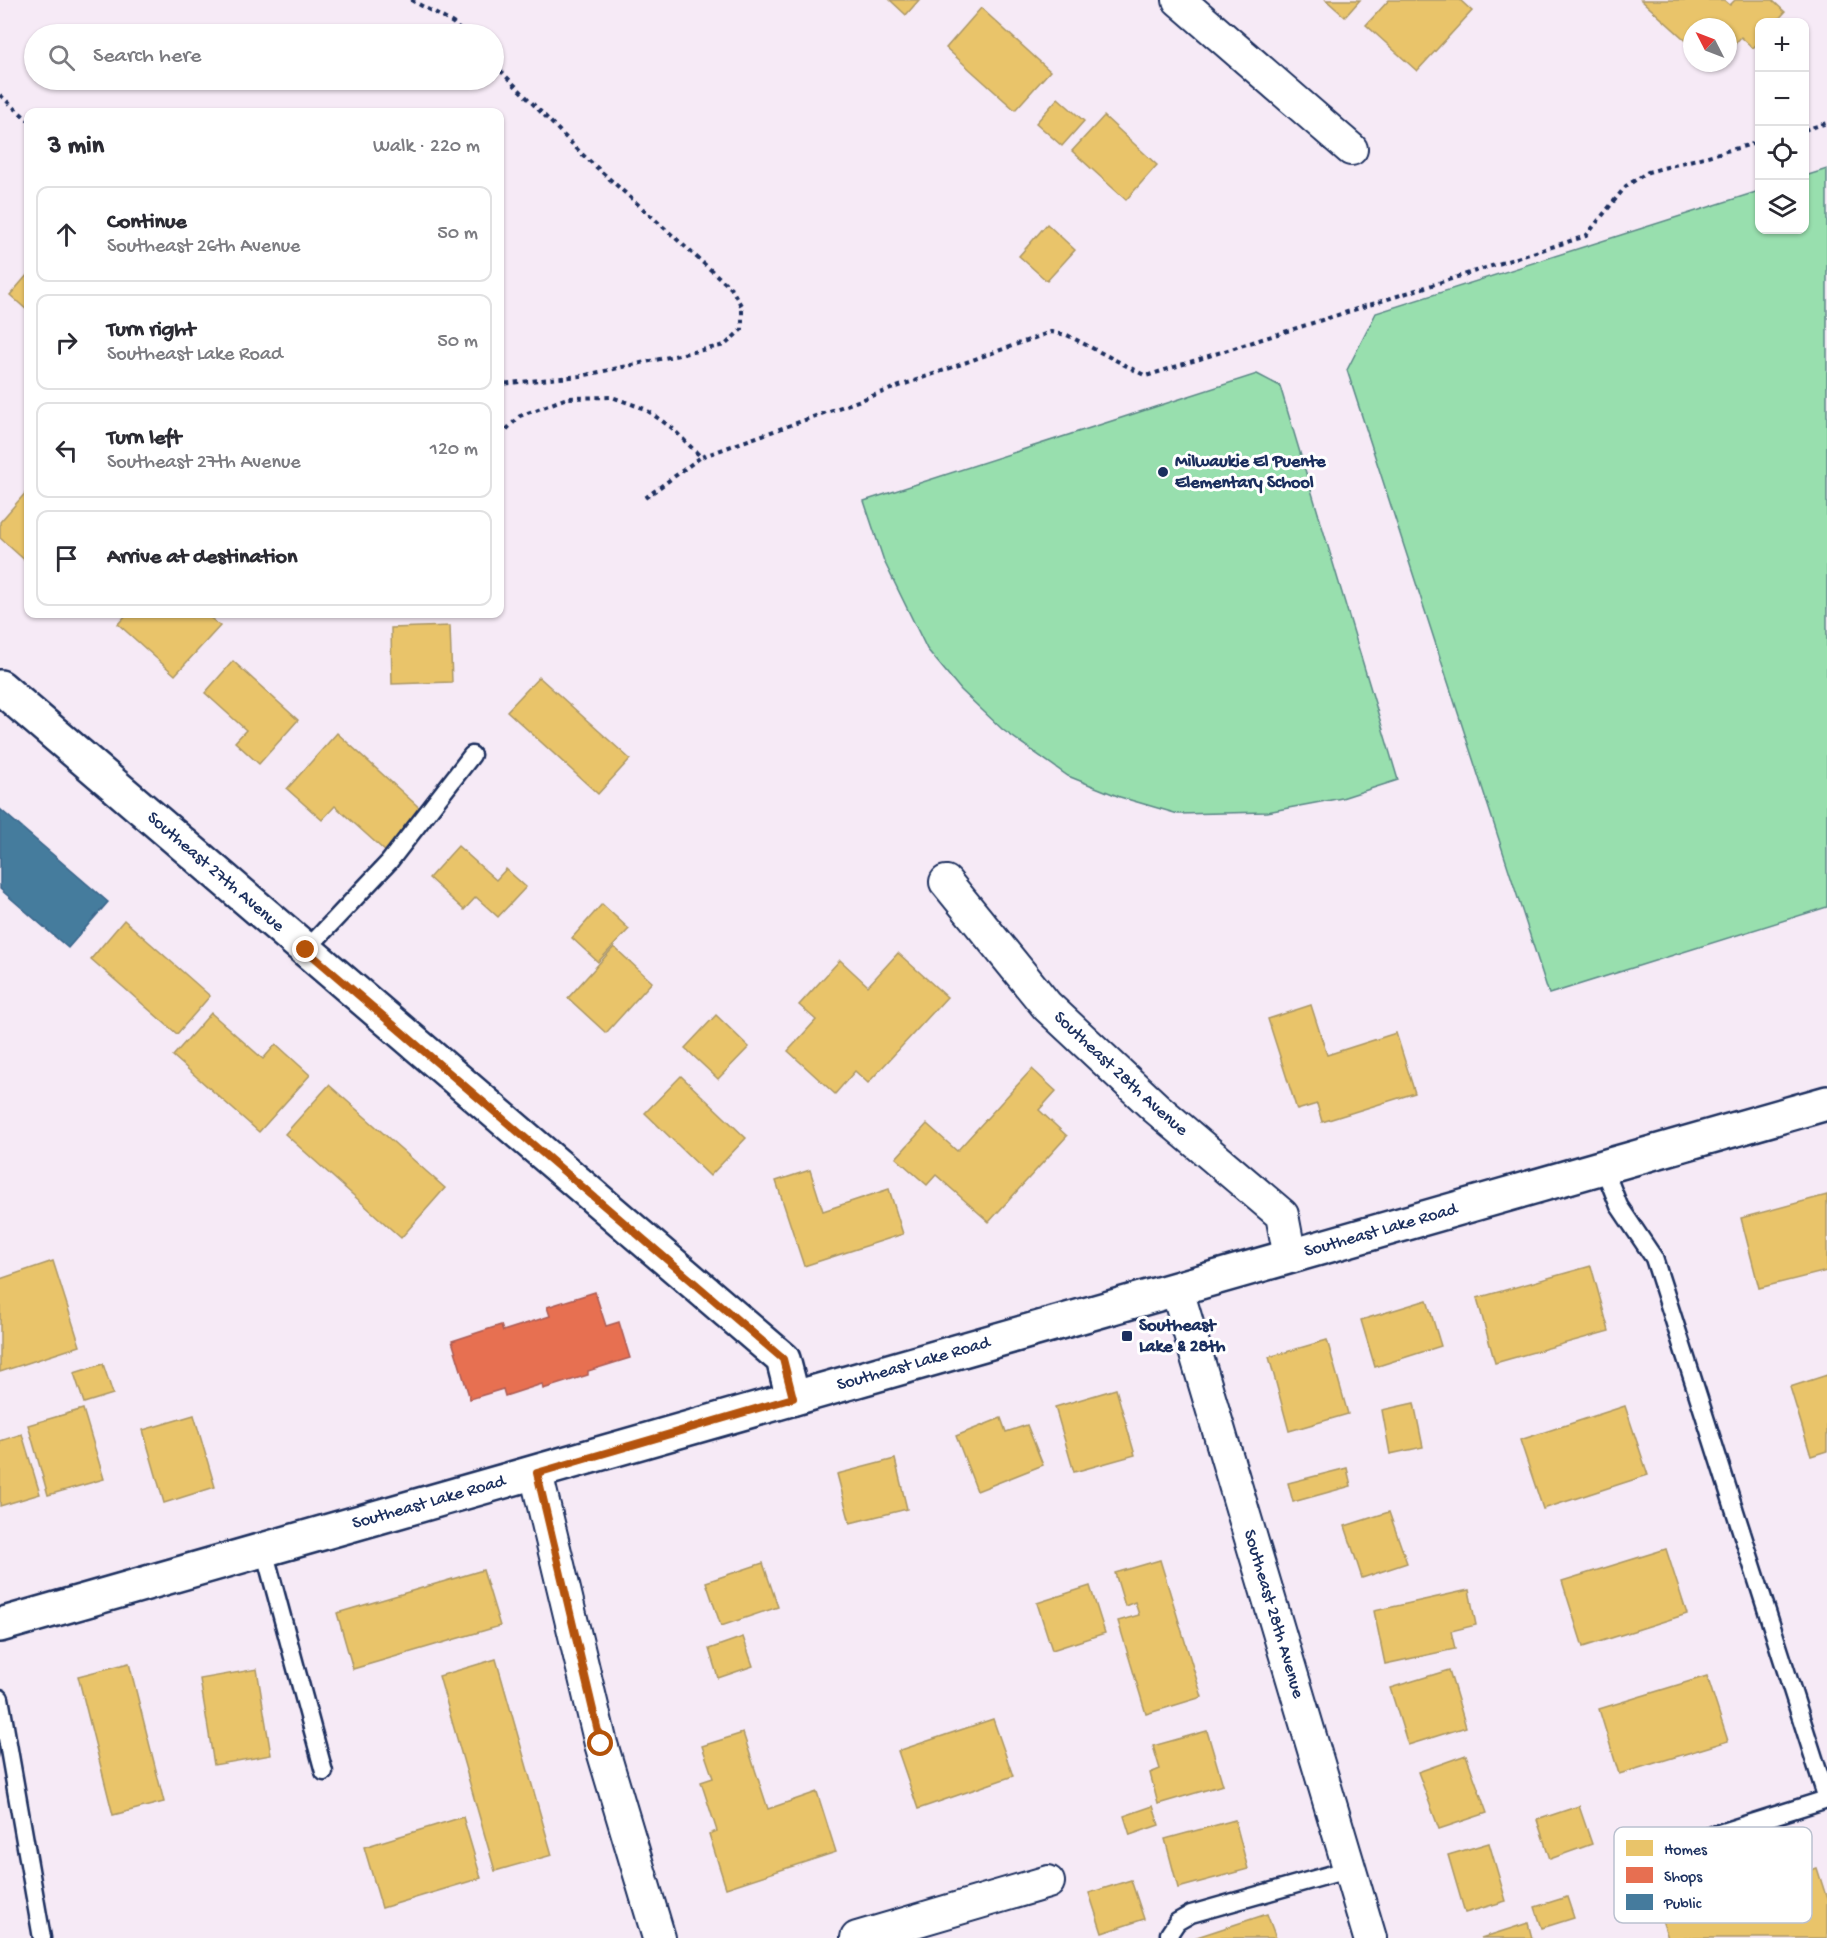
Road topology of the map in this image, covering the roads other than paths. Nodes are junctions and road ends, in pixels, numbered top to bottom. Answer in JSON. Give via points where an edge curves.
{"nodes":[{"id":1,"x":1179,"y":0,"type":"edge"},
{"id":2,"x":1351,"y":148,"type":"dead end"},
{"id":3,"x":0,"y":687,"type":"edge"},
{"id":4,"x":472,"y":755,"type":"dead end"},
{"id":5,"x":946,"y":882,"type":"dead end"},
{"id":6,"x":306,"y":950,"type":"junction"},
{"id":7,"x":1827,"y":1102,"type":"edge"},
{"id":8,"x":1603,"y":1167,"type":"junction"},
{"id":9,"x":1290,"y":1257,"type":"junction"},
{"id":10,"x":1176,"y":1290,"type":"junction"},
{"id":11,"x":793,"y":1398,"type":"junction"},
{"id":12,"x":537,"y":1473,"type":"junction"},
{"id":13,"x":264,"y":1550,"type":"junction"},
{"id":14,"x":0,"y":1625,"type":"edge"},
{"id":15,"x":0,"y":1698,"type":"edge"},
{"id":16,"x":324,"y":1772,"type":"dead end"},
{"id":17,"x":1827,"y":1799,"type":"edge"},
{"id":18,"x":1738,"y":1827,"type":"edge"},
{"id":19,"x":1350,"y":1869,"type":"junction"},
{"id":20,"x":1048,"y":1881,"type":"dead end"},
{"id":21,"x":42,"y":1938,"type":"edge"},
{"id":22,"x":659,"y":1938,"type":"edge"},
{"id":23,"x":857,"y":1938,"type":"edge"},
{"id":24,"x":1170,"y":1938,"type":"edge"},
{"id":25,"x":1370,"y":1938,"type":"edge"}],
"edges":[{"from":1,"to":2,"type":"street"},
{"from":3,"to":6,"type":"street","name":"Southeast 27th Avenue"},
{"from":4,"to":6,"type":"lane","via":[[389,862]]},
{"from":5,"to":9,"type":"street","name":"Southeast 28th Avenue","via":[[1047,1006],[1156,1108],[1282,1215]]},
{"from":6,"to":11,"type":"street","name":"Southeast 27th Avenue","via":[[783,1359]]},
{"from":7,"to":8,"type":"street","name":"Southeast Lake Road"},
{"from":8,"to":9,"type":"street","name":"Southeast Lake Road"},
{"from":8,"to":17,"type":"lane","via":[[1618,1206],[1654,1258]]},
{"from":9,"to":10,"type":"street","name":"Southeast Lake Road"},
{"from":10,"to":11,"type":"street","name":"Southeast Lake Road"},
{"from":10,"to":19,"type":"street","name":"Southeast 28th Avenue"},
{"from":11,"to":12,"type":"street","name":"Southeast Lake Road"},
{"from":12,"to":13,"type":"street","name":"Southeast Lake Road"},
{"from":12,"to":22,"type":"street","via":[[601,1744]]},
{"from":13,"to":14,"type":"street","name":"Southeast Lake Road"},
{"from":13,"to":16,"type":"lane"},
{"from":15,"to":21,"type":"lane"},
{"from":17,"to":18,"type":"lane"},
{"from":19,"to":24,"type":"lane","via":[[1191,1914],[1177,1922]]},
{"from":19,"to":25,"type":"street","name":"Southeast 28th Avenue"},
{"from":20,"to":23,"type":"street"}]}
